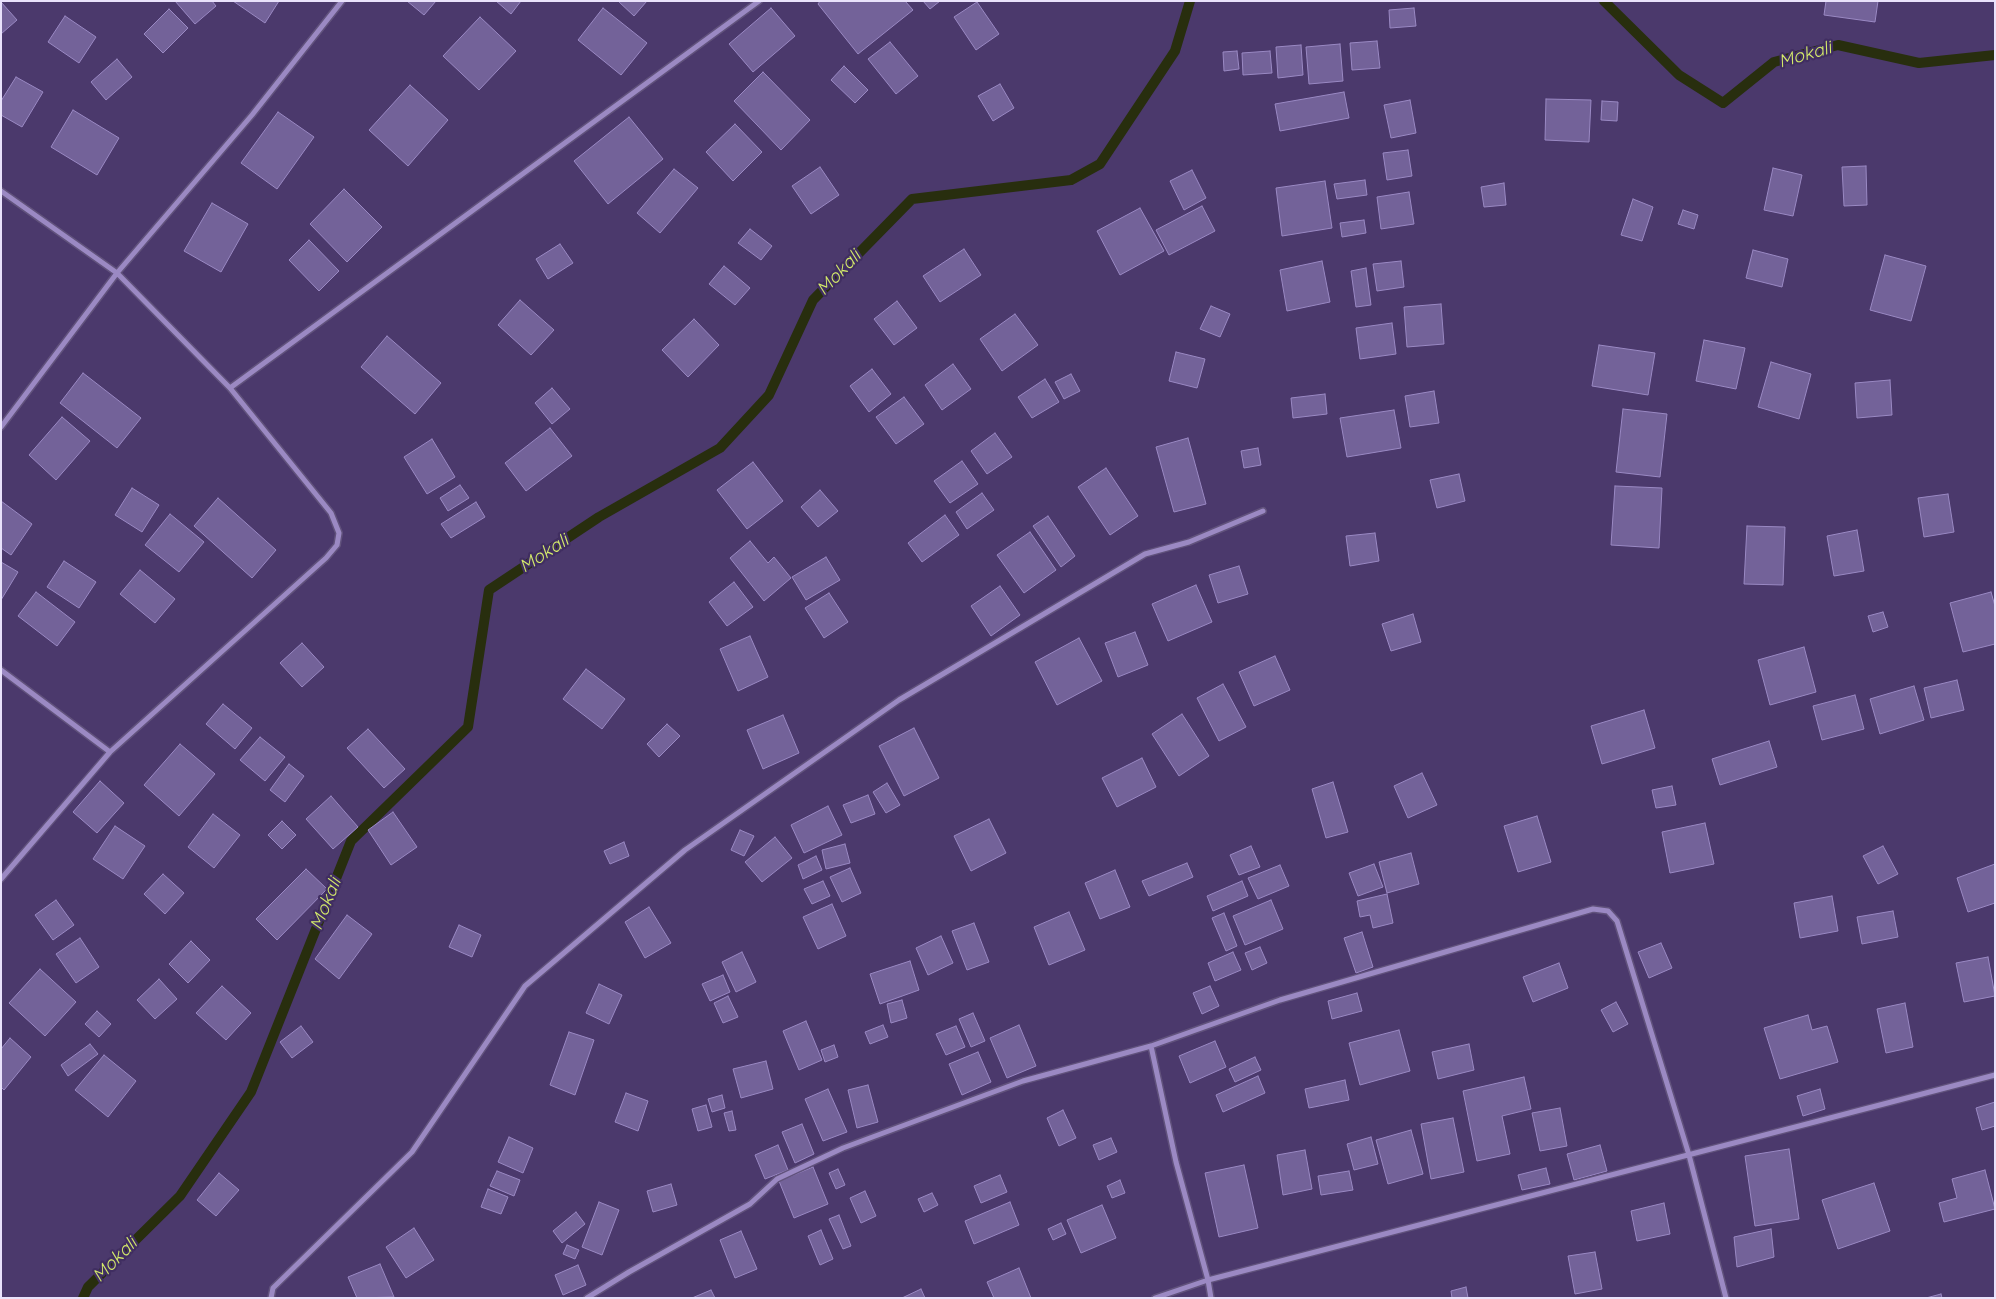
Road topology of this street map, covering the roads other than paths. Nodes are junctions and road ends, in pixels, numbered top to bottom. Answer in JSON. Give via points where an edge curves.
{"nodes":[{"id":1,"x":342,"y":1,"type":"edge"},
{"id":2,"x":759,"y":1,"type":"edge"},
{"id":3,"x":1,"y":191,"type":"edge"},
{"id":4,"x":117,"y":273,"type":"junction"},
{"id":5,"x":230,"y":388,"type":"junction"},
{"id":6,"x":1,"y":427,"type":"edge"},
{"id":7,"x":1263,"y":511,"type":"dead end"},
{"id":8,"x":1,"y":670,"type":"edge"},
{"id":9,"x":110,"y":752,"type":"junction"},
{"id":10,"x":1,"y":879,"type":"edge"},
{"id":11,"x":1151,"y":1046,"type":"junction"},
{"id":12,"x":1995,"y":1075,"type":"edge"},
{"id":13,"x":1689,"y":1155,"type":"junction"},
{"id":14,"x":1208,"y":1280,"type":"junction"},
{"id":15,"x":271,"y":1298,"type":"edge"},
{"id":16,"x":587,"y":1298,"type":"edge"},
{"id":17,"x":1155,"y":1298,"type":"edge"},
{"id":18,"x":1211,"y":1298,"type":"edge"},
{"id":19,"x":1726,"y":1298,"type":"edge"}],
"edges":[{"from":1,"to":4,"type":"street","via":[[252,115]]},
{"from":2,"to":5,"type":"street"},
{"from":3,"to":4,"type":"street"},
{"from":4,"to":5,"type":"street"},
{"from":4,"to":6,"type":"street"},
{"from":5,"to":9,"type":"street","via":[[331,513],[339,533],[336,545],[326,558]]},
{"from":7,"to":15,"type":"street","via":[[1190,542],[1145,554],[899,700],[685,850],[525,986],[412,1152],[273,1288]]},
{"from":8,"to":9,"type":"street"},
{"from":9,"to":10,"type":"street"},
{"from":11,"to":13,"type":"street","via":[[1290,998],[1593,909],[1608,911],[1617,921]]},
{"from":11,"to":14,"type":"street","via":[[1176,1162]]},
{"from":11,"to":16,"type":"street","via":[[1023,1081],[842,1148],[776,1179],[750,1204]]},
{"from":12,"to":13,"type":"street"},
{"from":13,"to":14,"type":"street"},
{"from":13,"to":19,"type":"street"},
{"from":14,"to":17,"type":"street"},
{"from":14,"to":18,"type":"street"}]}
